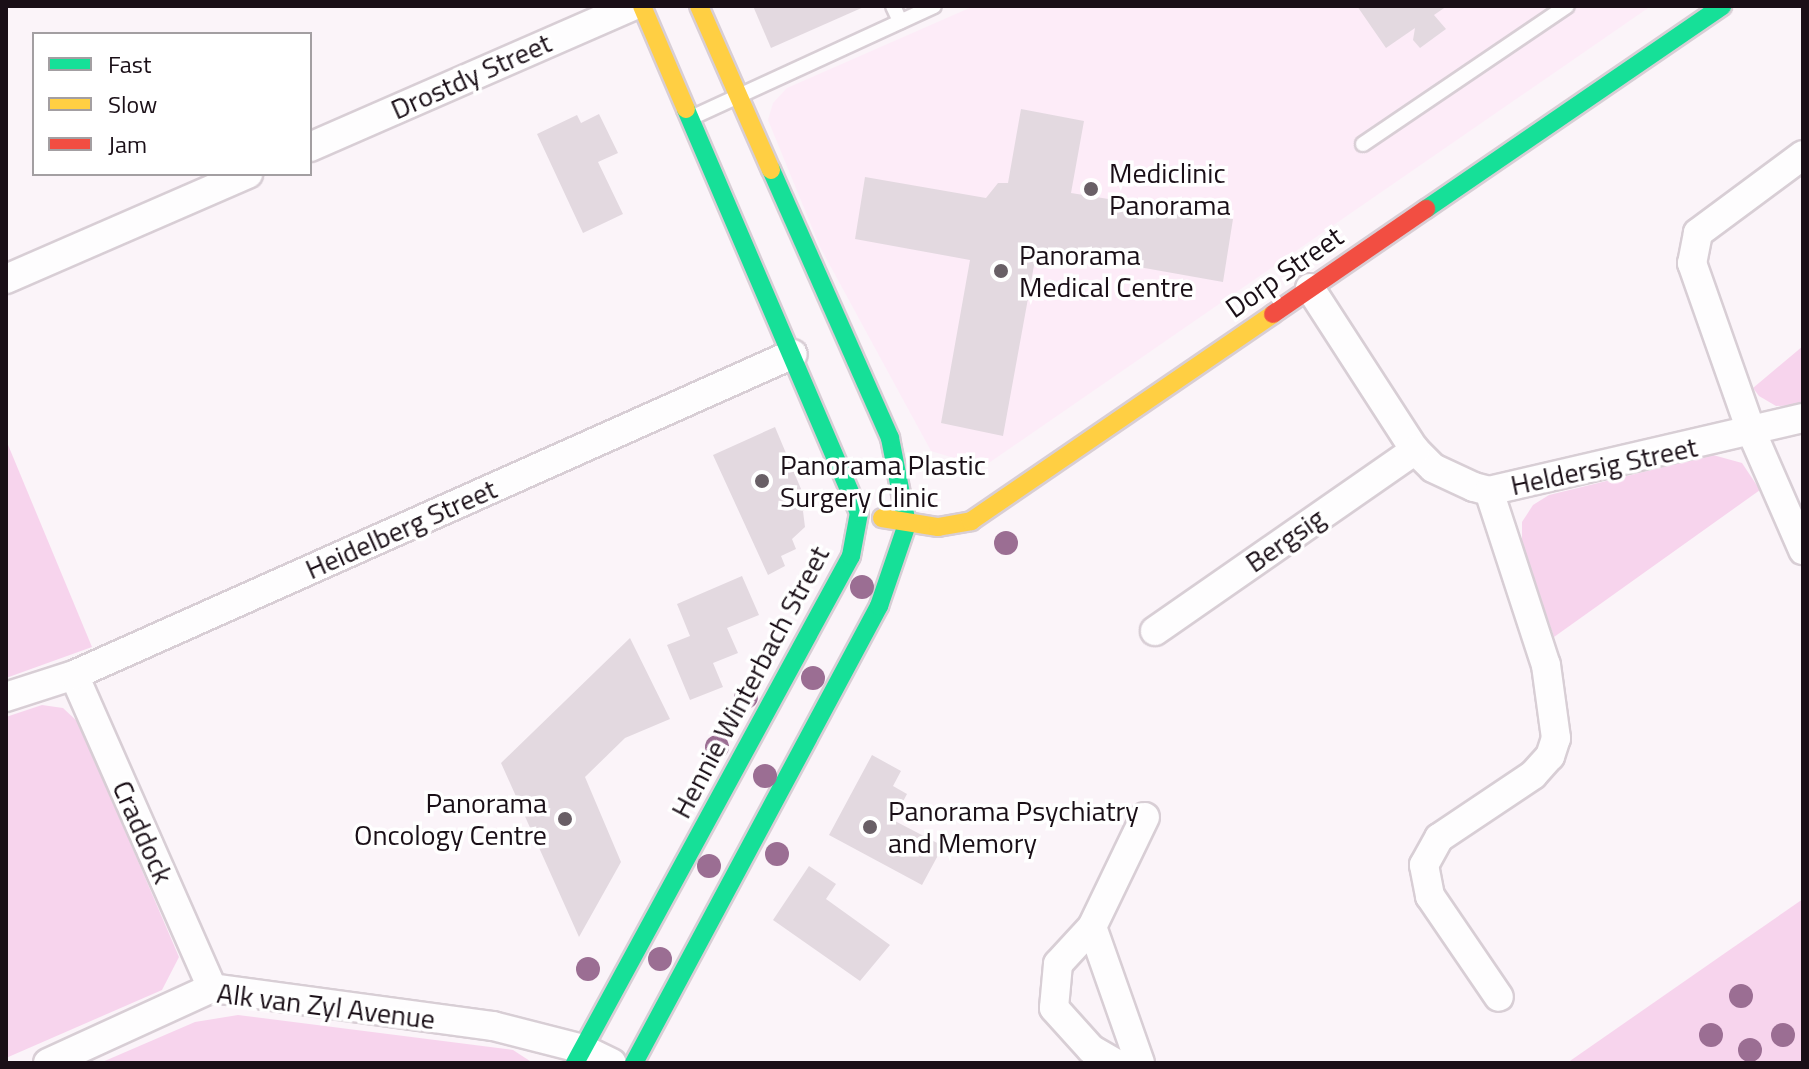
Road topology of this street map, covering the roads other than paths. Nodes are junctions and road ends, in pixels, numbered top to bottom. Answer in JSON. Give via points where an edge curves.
{"nodes":[{"id":1,"x":632,"y":6,"type":"edge"},
{"id":2,"x":642,"y":6,"type":"edge"},
{"id":3,"x":699,"y":6,"type":"edge"},
{"id":4,"x":893,"y":6,"type":"edge"},
{"id":5,"x":934,"y":6,"type":"edge"},
{"id":6,"x":1567,"y":6,"type":"edge"},
{"id":7,"x":1722,"y":6,"type":"edge"},
{"id":8,"x":900,"y":21,"type":"junction"},
{"id":9,"x":739,"y":96,"type":"junction"},
{"id":10,"x":693,"y":117,"type":"junction"},
{"id":11,"x":1363,"y":144,"type":"dead end"},
{"id":12,"x":312,"y":146,"type":"edge"},
{"id":13,"x":1803,"y":155,"type":"edge"},
{"id":14,"x":243,"y":176,"type":"edge"},
{"id":15,"x":6,"y":279,"type":"edge"},
{"id":16,"x":1310,"y":288,"type":"junction"},
{"id":17,"x":793,"y":354,"type":"junction"},
{"id":18,"x":1803,"y":418,"type":"edge"},
{"id":19,"x":1752,"y":433,"type":"junction"},
{"id":20,"x":1415,"y":450,"type":"junction"},
{"id":21,"x":1489,"y":491,"type":"junction"},
{"id":22,"x":859,"y":513,"type":"junction"},
{"id":23,"x":907,"y":524,"type":"junction"},
{"id":24,"x":1803,"y":550,"type":"edge"},
{"id":25,"x":1155,"y":631,"type":"dead end"},
{"id":26,"x":74,"y":675,"type":"junction"},
{"id":27,"x":6,"y":697,"type":"edge"},
{"id":28,"x":1145,"y":817,"type":"dead end"},
{"id":29,"x":1092,"y":927,"type":"junction"},
{"id":30,"x":212,"y":988,"type":"junction"},
{"id":31,"x":1499,"y":997,"type":"dead end"},
{"id":32,"x":579,"y":1056,"type":"edge"},
{"id":33,"x":48,"y":1063,"type":"edge"},
{"id":34,"x":612,"y":1063,"type":"edge"},
{"id":35,"x":634,"y":1063,"type":"edge"},
{"id":36,"x":1115,"y":1063,"type":"edge"},
{"id":37,"x":1140,"y":1063,"type":"edge"}],
"edges":[{"from":1,"to":12,"type":"street","name":"Drostdy Street"},
{"from":2,"to":10,"type":"street"},
{"from":3,"to":9,"type":"street"},
{"from":4,"to":8,"type":"lane"},
{"from":5,"to":8,"type":"lane"},
{"from":6,"to":11,"type":"lane"},
{"from":7,"to":16,"type":"street","name":"Dorp Street"},
{"from":8,"to":9,"type":"lane"},
{"from":9,"to":10,"type":"lane"},
{"from":9,"to":23,"type":"street","via":[[890,438]]},
{"from":10,"to":17,"type":"street"},
{"from":13,"to":19,"type":"street","via":[[1711,220],[1692,247],[1694,279]]},
{"from":14,"to":15,"type":"street"},
{"from":16,"to":20,"type":"street","name":"Heldersig Street"},
{"from":16,"to":23,"type":"street","name":"Dorp Street","via":[[971,521],[938,527]]},
{"from":17,"to":22,"type":"street"},
{"from":17,"to":26,"type":"street","name":"Heidelberg Street"},
{"from":18,"to":19,"type":"street","name":"Heldersig Street"},
{"from":19,"to":21,"type":"street","name":"Heldersig Street"},
{"from":19,"to":24,"type":"street"},
{"from":20,"to":21,"type":"street","name":"Heldersig Street","via":[[1454,481]]},
{"from":20,"to":25,"type":"street","name":"Bergsig"},
{"from":21,"to":31,"type":"street","via":[[1546,665],[1556,738],[1550,756],[1533,775],[1439,838],[1424,865],[1430,896]]},
{"from":22,"to":23,"type":"street","name":"Dorp Street"},
{"from":22,"to":32,"type":"street","name":"Hennie Winterbach Street","via":[[851,556]]},
{"from":23,"to":35,"type":"street","via":[[879,606]]},
{"from":26,"to":27,"type":"street","name":"Heidelberg Street"},
{"from":26,"to":30,"type":"street","name":"Craddock"},
{"from":28,"to":29,"type":"street"},
{"from":29,"to":36,"type":"street","via":[[1058,964],[1054,1008],[1091,1049]]},
{"from":29,"to":37,"type":"street"},
{"from":30,"to":32,"type":"street","name":"Alk van Zyl Avenue","via":[[493,1026]]},
{"from":30,"to":33,"type":"street","name":"Alk van Zyl Avenue"},
{"from":32,"to":34,"type":"street","name":"Alk van Zyl Avenue"}]}
